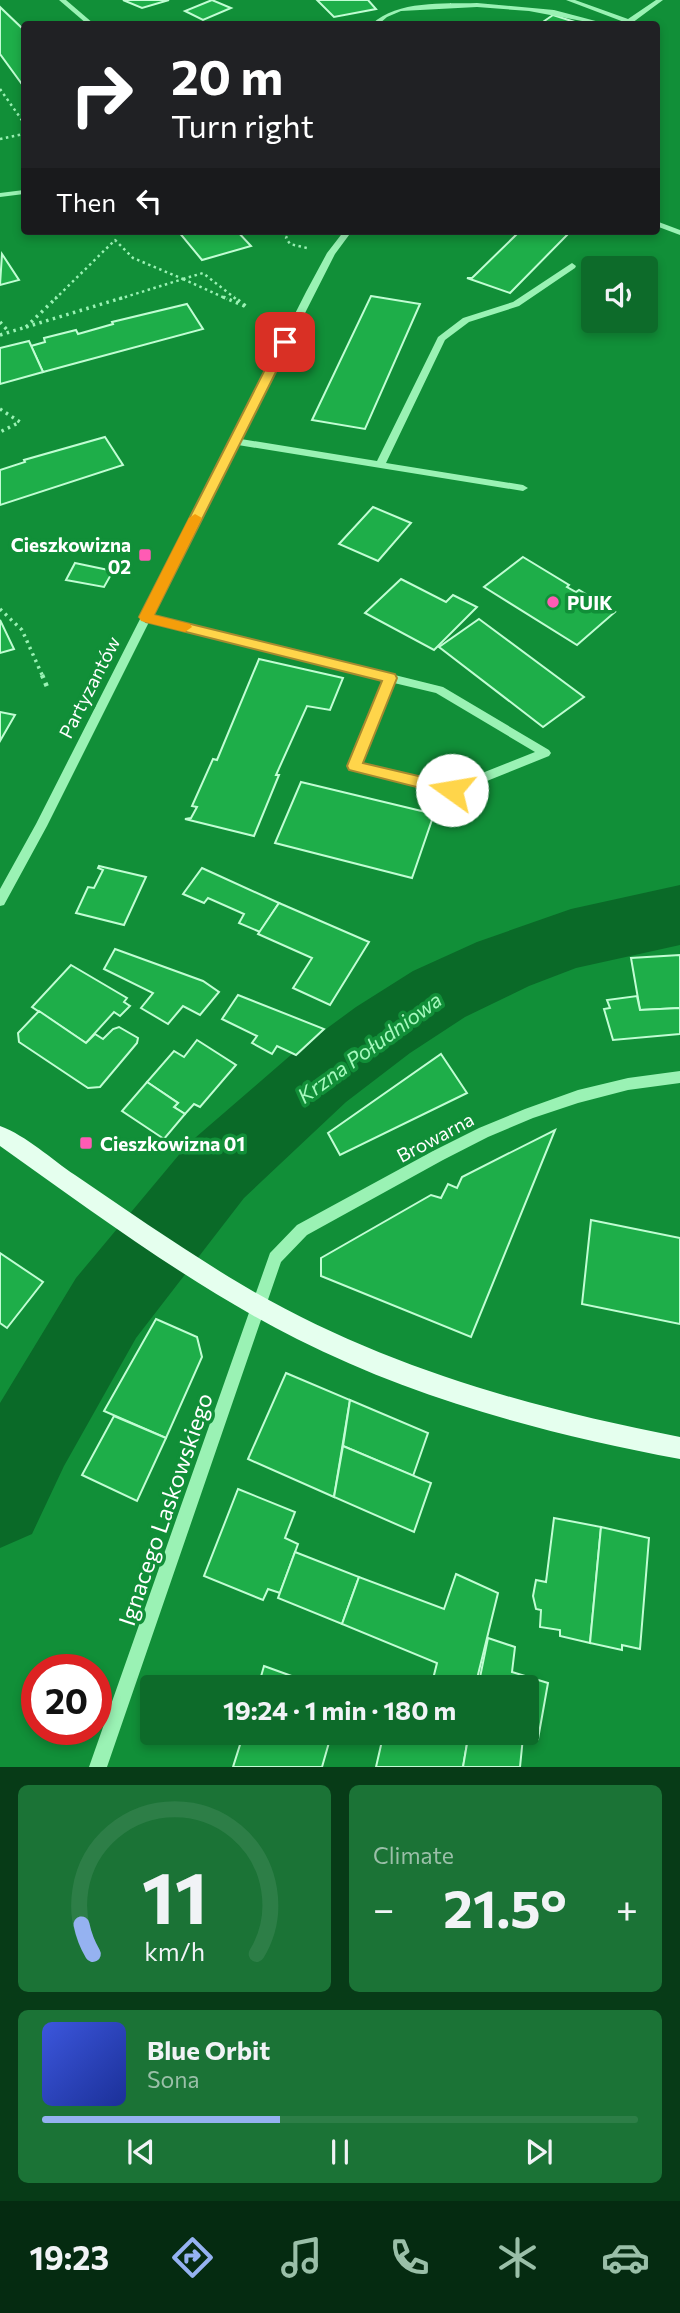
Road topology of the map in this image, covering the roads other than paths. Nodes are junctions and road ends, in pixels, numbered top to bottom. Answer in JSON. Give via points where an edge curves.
{"nodes":[{"id":1,"x":62,"y":0,"type":"edge"},
{"id":2,"x":569,"y":0,"type":"edge"},
{"id":3,"x":647,"y":0,"type":"edge"},
{"id":4,"x":660,"y":0,"type":"edge"},
{"id":5,"x":646,"y":10,"type":"junction"},
{"id":6,"x":86,"y":21,"type":"edge"},
{"id":7,"x":379,"y":21,"type":"edge"},
{"id":8,"x":592,"y":21,"type":"edge"},
{"id":9,"x":623,"y":21,"type":"edge"},
{"id":10,"x":631,"y":21,"type":"edge"},
{"id":11,"x":21,"y":192,"type":"edge"},
{"id":12,"x":0,"y":195,"type":"edge"},
{"id":13,"x":660,"y":225,"type":"edge"},
{"id":14,"x":680,"y":233,"type":"edge"},
{"id":15,"x":344,"y":235,"type":"edge"},
{"id":16,"x":572,"y":266,"type":"dead end"},
{"id":17,"x":234,"y":441,"type":"junction"},
{"id":18,"x":380,"y":465,"type":"junction"},
{"id":19,"x":523,"y":488,"type":"dead end"},
{"id":20,"x":146,"y":617,"type":"junction"},
{"id":21,"x":390,"y":678,"type":"junction"},
{"id":22,"x":0,"y":901,"type":"edge"},
{"id":23,"x":680,"y":1077,"type":"edge"},
{"id":24,"x":0,"y":1135,"type":"edge"},
{"id":25,"x":257,"y":1305,"type":"junction"},
{"id":26,"x":680,"y":1448,"type":"edge"},
{"id":27,"x":98,"y":1767,"type":"edge"}],
"edges":[{"from":1,"to":6,"type":"street"},
{"from":2,"to":9,"type":"street"},
{"from":3,"to":5,"type":"street"},
{"from":4,"to":5,"type":"street"},
{"from":5,"to":10,"type":"street"},
{"from":7,"to":8,"type":"street","via":[[400,9],[499,5]]},
{"from":11,"to":12,"type":"street"},
{"from":13,"to":14,"type":"street"},
{"from":15,"to":17,"type":"street","name":"Partyzantów"},
{"from":16,"to":18,"type":"street","via":[[516,304],[466,320],[441,339]]},
{"from":17,"to":18,"type":"street"},
{"from":17,"to":20,"type":"street","name":"Partyzantów"},
{"from":18,"to":19,"type":"street"},
{"from":20,"to":21,"type":"street"},
{"from":20,"to":22,"type":"street","name":"Partyzantów"},
{"from":21,"to":21,"type":"street","via":[[439,690],[545,753],[452,790],[354,766]]},
{"from":23,"to":25,"type":"street","name":"Browarna","via":[[639,1080],[578,1094],[516,1116],[337,1211],[302,1230],[275,1258]]},
{"from":24,"to":25,"type":"main road","via":[[126,1223]]},
{"from":25,"to":26,"type":"main road","via":[[338,1345],[454,1392],[552,1422]]},
{"from":25,"to":27,"type":"street","name":"Ignacego Laskowskiego"}]}
